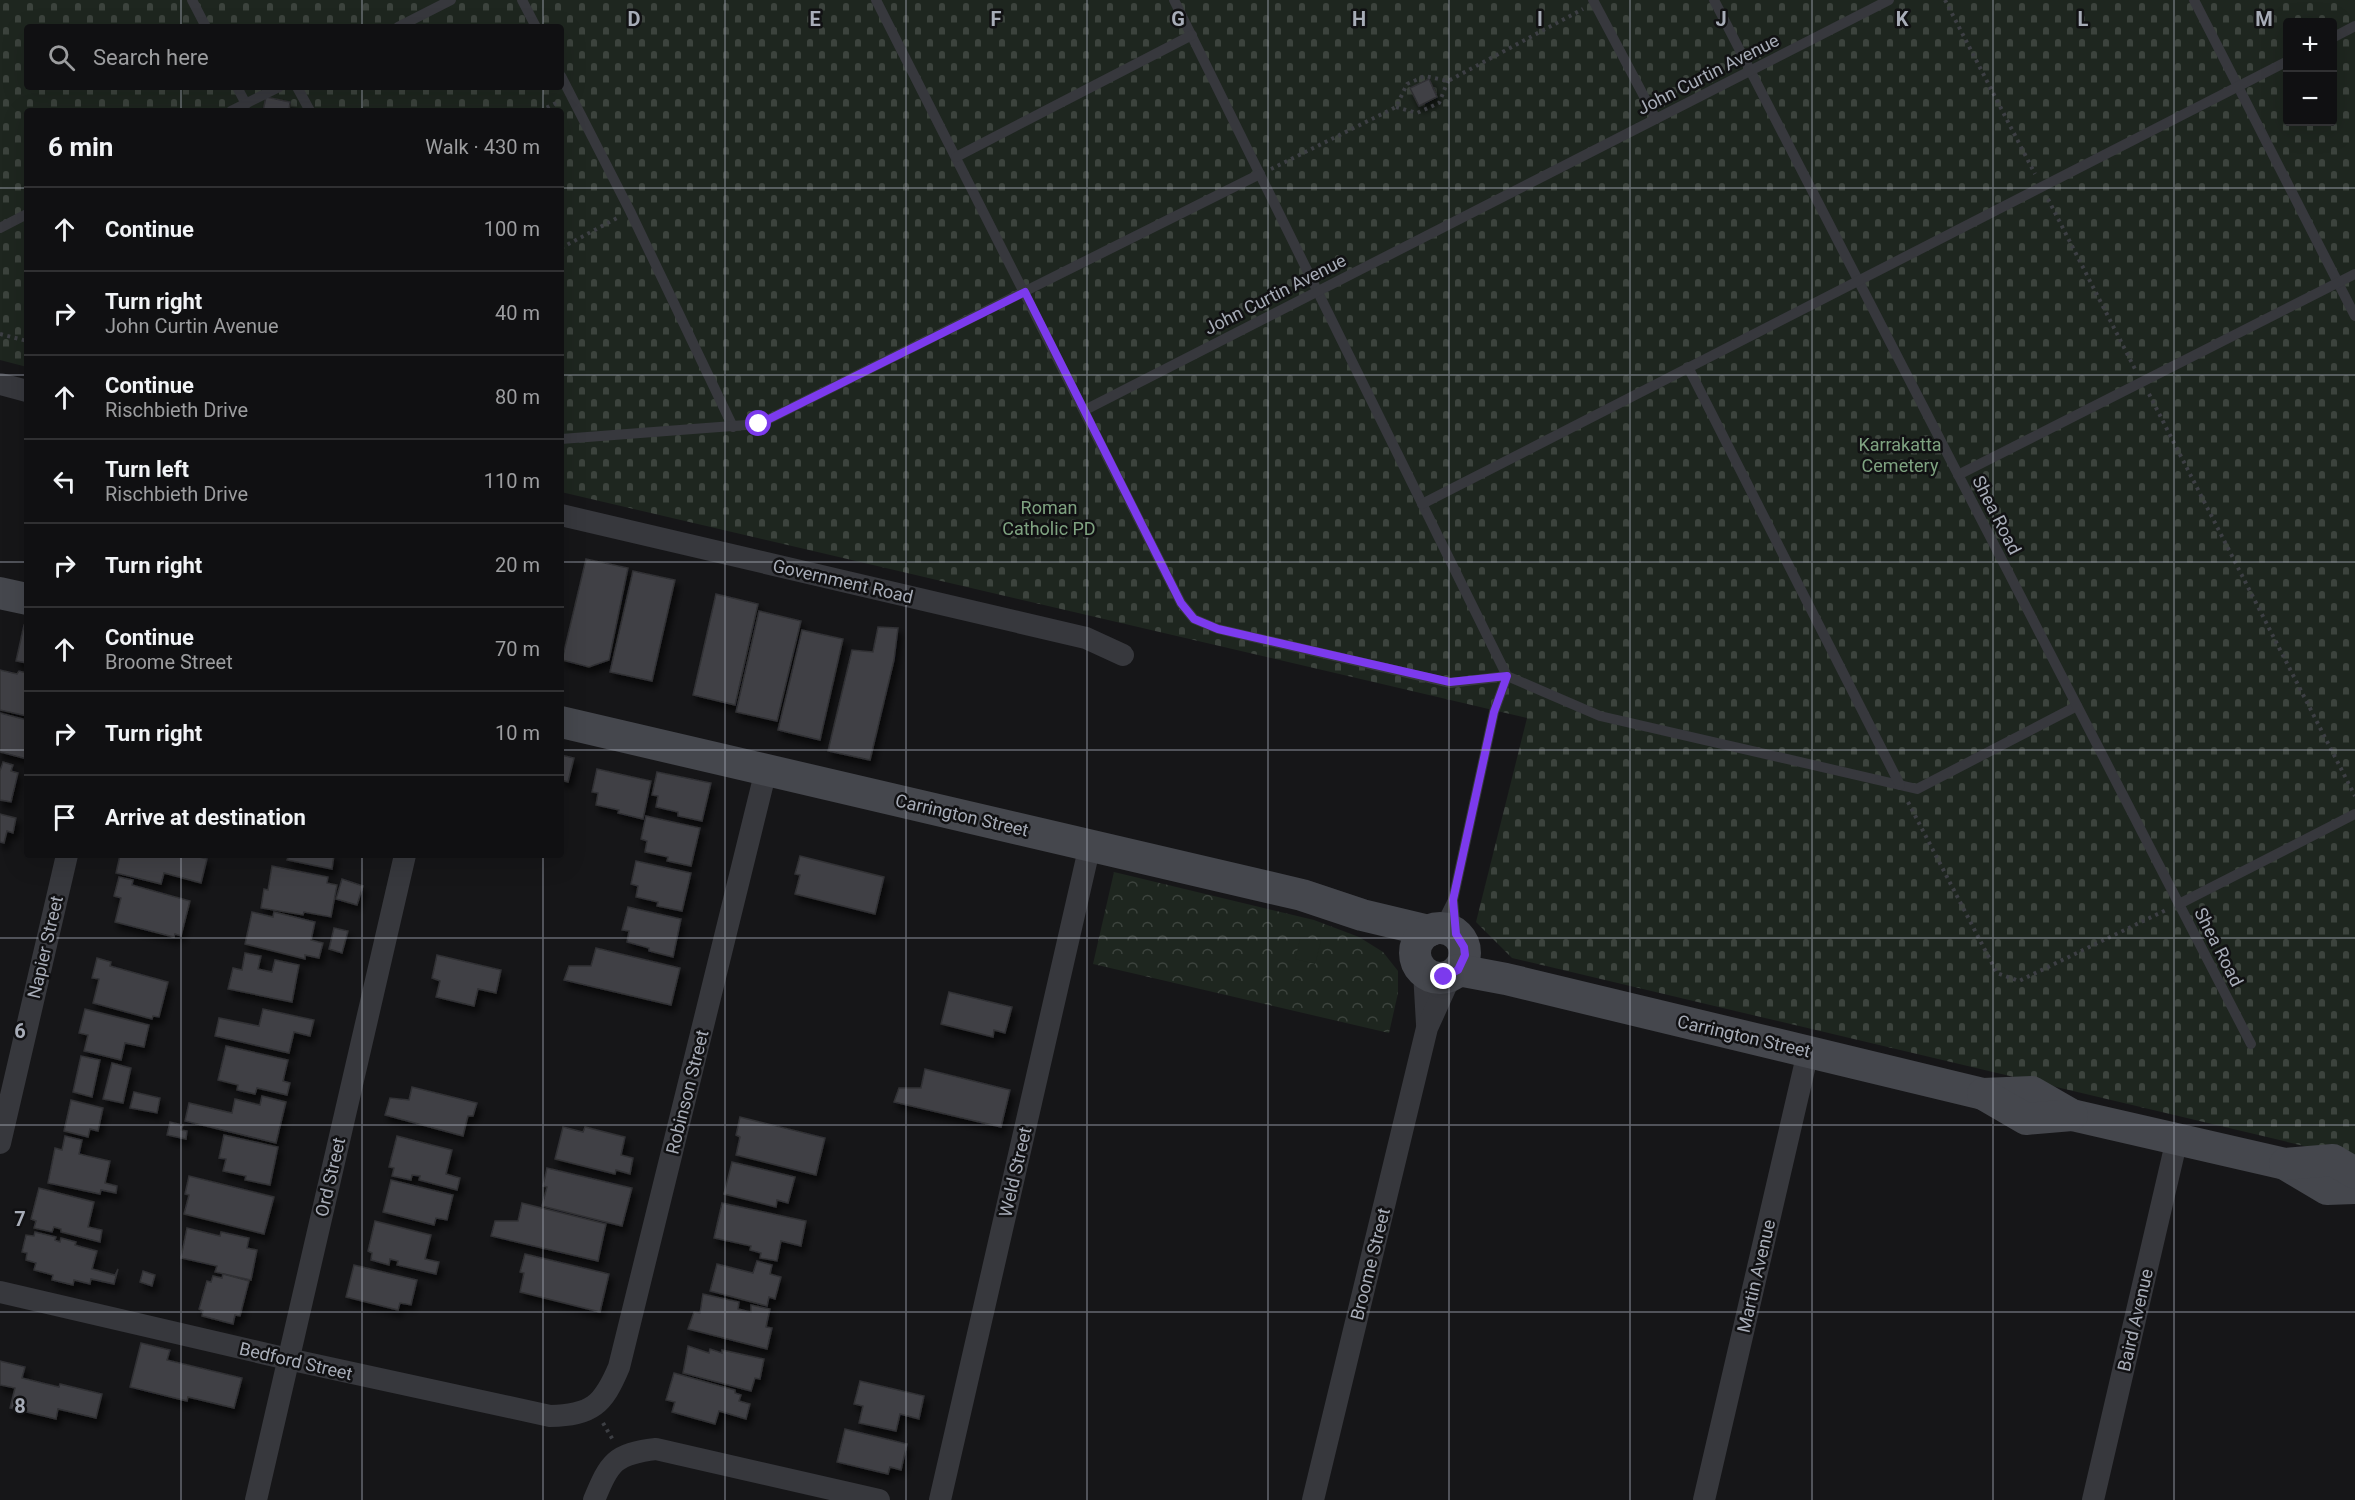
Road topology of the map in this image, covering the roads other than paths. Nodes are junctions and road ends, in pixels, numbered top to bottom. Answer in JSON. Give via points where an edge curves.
{"nodes":[{"id":1,"x":192,"y":0,"type":"edge"},
{"id":2,"x":451,"y":0,"type":"edge"},
{"id":3,"x":522,"y":0,"type":"edge"},
{"id":4,"x":876,"y":0,"type":"edge"},
{"id":5,"x":1174,"y":0,"type":"edge"},
{"id":6,"x":1714,"y":0,"type":"edge"},
{"id":7,"x":1889,"y":0,"type":"edge"},
{"id":8,"x":2194,"y":0,"type":"edge"},
{"id":9,"x":1594,"y":1,"type":"edge"},
{"id":10,"x":204,"y":24,"type":"edge"},
{"id":11,"x":404,"y":24,"type":"edge"},
{"id":12,"x":534,"y":24,"type":"edge"},
{"id":13,"x":2355,"y":26,"type":"edge"},
{"id":14,"x":1192,"y":35,"type":"junction"},
{"id":15,"x":2337,"y":35,"type":"edge"},
{"id":16,"x":2283,"y":64,"type":"edge"},
{"id":17,"x":1750,"y":71,"type":"junction"},
{"id":18,"x":564,"y":82,"type":"edge"},
{"id":19,"x":2238,"y":86,"type":"junction"},
{"id":20,"x":239,"y":90,"type":"edge"},
{"id":21,"x":273,"y":90,"type":"edge"},
{"id":22,"x":299,"y":90,"type":"edge"},
{"id":23,"x":246,"y":104,"type":"junction"},
{"id":24,"x":237,"y":108,"type":"edge"},
{"id":25,"x":308,"y":108,"type":"edge"},
{"id":26,"x":1656,"y":119,"type":"junction"},
{"id":27,"x":956,"y":157,"type":"junction"},
{"id":28,"x":1260,"y":174,"type":"junction"},
{"id":29,"x":24,"y":216,"type":"edge"},
{"id":30,"x":0,"y":228,"type":"edge"},
{"id":31,"x":2355,"y":274,"type":"edge"},
{"id":32,"x":1857,"y":280,"type":"junction"},
{"id":33,"x":2338,"y":282,"type":"junction"},
{"id":34,"x":1318,"y":291,"type":"junction"},
{"id":35,"x":1025,"y":292,"type":"junction"},
{"id":36,"x":2355,"y":316,"type":"edge"},
{"id":37,"x":1688,"y":367,"type":"junction"},
{"id":38,"x":0,"y":384,"type":"edge"},
{"id":39,"x":24,"y":390,"type":"edge"},
{"id":40,"x":1084,"y":410,"type":"junction"},
{"id":41,"x":733,"y":427,"type":"junction"},
{"id":42,"x":564,"y":439,"type":"edge"},
{"id":43,"x":1958,"y":475,"type":"junction"},
{"id":44,"x":1422,"y":504,"type":"junction"},
{"id":45,"x":564,"y":516,"type":"edge"},
{"id":46,"x":0,"y":592,"type":"edge"},
{"id":47,"x":24,"y":598,"type":"edge"},
{"id":48,"x":1123,"y":655,"type":"dead end"},
{"id":49,"x":1507,"y":676,"type":"junction"},
{"id":50,"x":2077,"y":706,"type":"junction"},
{"id":51,"x":564,"y":723,"type":"edge"},
{"id":52,"x":766,"y":770,"type":"junction"},
{"id":53,"x":1899,"y":785,"type":"junction"},
{"id":54,"x":2355,"y":814,"type":"edge"},
{"id":55,"x":1090,"y":845,"type":"junction"},
{"id":56,"x":66,"y":858,"type":"edge"},
{"id":57,"x":404,"y":858,"type":"edge"},
{"id":58,"x":1453,"y":900,"type":"junction"},
{"id":59,"x":2179,"y":904,"type":"junction"},
{"id":60,"x":1442,"y":952,"type":"junction"},
{"id":61,"x":2251,"y":1044,"type":"dead end"},
{"id":62,"x":1808,"y":1052,"type":"junction"},
{"id":63,"x":2177,"y":1139,"type":"junction"},
{"id":64,"x":0,"y":1143,"type":"edge"},
{"id":65,"x":2285,"y":1164,"type":"junction"},
{"id":66,"x":2355,"y":1173,"type":"edge"},
{"id":67,"x":2355,"y":1188,"type":"edge"},
{"id":68,"x":0,"y":1292,"type":"edge"},
{"id":69,"x":288,"y":1359,"type":"junction"},
{"id":70,"x":592,"y":1407,"type":"joint"},
{"id":71,"x":256,"y":1500,"type":"edge"},
{"id":72,"x":594,"y":1500,"type":"edge"},
{"id":73,"x":879,"y":1500,"type":"edge"},
{"id":74,"x":940,"y":1500,"type":"edge"},
{"id":75,"x":1313,"y":1500,"type":"edge"},
{"id":76,"x":1704,"y":1500,"type":"edge"},
{"id":77,"x":2093,"y":1500,"type":"edge"}],
"edges":[{"from":1,"to":10,"type":"lane"},
{"from":2,"to":11,"type":"lane"},
{"from":3,"to":12,"type":"lane"},
{"from":4,"to":27,"type":"lane"},
{"from":5,"to":14,"type":"lane"},
{"from":6,"to":17,"type":"lane","name":"Shea Road"},
{"from":7,"to":17,"type":"lane","name":"John Curtin Avenue"},
{"from":8,"to":19,"type":"lane"},
{"from":9,"to":26,"type":"lane"},
{"from":13,"to":15,"type":"lane"},
{"from":14,"to":27,"type":"lane"},
{"from":14,"to":28,"type":"lane"},
{"from":16,"to":19,"type":"lane"},
{"from":17,"to":26,"type":"lane","name":"John Curtin Avenue"},
{"from":17,"to":32,"type":"lane","name":"Shea Road"},
{"from":18,"to":41,"type":"lane"},
{"from":19,"to":32,"type":"lane"},
{"from":19,"to":33,"type":"lane"},
{"from":20,"to":23,"type":"lane"},
{"from":21,"to":23,"type":"lane"},
{"from":22,"to":25,"type":"lane"},
{"from":23,"to":24,"type":"lane"},
{"from":26,"to":34,"type":"lane","name":"John Curtin Avenue"},
{"from":27,"to":35,"type":"lane"},
{"from":28,"to":34,"type":"lane"},
{"from":28,"to":35,"type":"lane"},
{"from":29,"to":30,"type":"lane"},
{"from":31,"to":33,"type":"lane"},
{"from":32,"to":37,"type":"lane"},
{"from":32,"to":43,"type":"lane","name":"Shea Road"},
{"from":33,"to":36,"type":"lane"},
{"from":33,"to":43,"type":"lane"},
{"from":34,"to":40,"type":"lane","name":"John Curtin Avenue"},
{"from":34,"to":44,"type":"lane"},
{"from":35,"to":40,"type":"lane"},
{"from":35,"to":41,"type":"lane","via":[[759,424]]},
{"from":37,"to":44,"type":"lane"},
{"from":37,"to":53,"type":"lane"},
{"from":38,"to":39,"type":"street"},
{"from":40,"to":49,"type":"lane","via":[[1181,603],[1194,619],[1218,629],[1450,682]]},
{"from":41,"to":42,"type":"lane"},
{"from":43,"to":50,"type":"lane","name":"Shea Road"},
{"from":44,"to":49,"type":"lane"},
{"from":45,"to":48,"type":"street","name":"Government Road","via":[[1086,638]]},
{"from":46,"to":47,"type":"street"},
{"from":49,"to":53,"type":"lane","via":[[1600,716]]},
{"from":49,"to":58,"type":"lane","name":"Broome Street","via":[[1494,712]]},
{"from":50,"to":53,"type":"lane","via":[[1917,789]]},
{"from":50,"to":59,"type":"lane","name":"Shea Road"},
{"from":51,"to":52,"type":"street","name":"Carrington Street"},
{"from":52,"to":55,"type":"street","name":"Carrington Street"},
{"from":52,"to":70,"type":"street","name":"Robinson Street","via":[[619,1367],[609,1392]]},
{"from":54,"to":59,"type":"lane"},
{"from":55,"to":60,"type":"street","name":"Carrington Street","via":[[1302,895],[1362,915]]},
{"from":55,"to":74,"type":"street","name":"Weld Street"},
{"from":56,"to":64,"type":"street","name":"Napier Street"},
{"from":57,"to":69,"type":"street","name":"Ord Street"},
{"from":58,"to":60,"type":"lane","name":"Broome Street"},
{"from":58,"to":60,"type":"lane","name":"Broome Street"},
{"from":59,"to":61,"type":"lane","name":"Shea Road"},
{"from":60,"to":62,"type":"street","name":"Carrington Street","via":[[1506,979]]},
{"from":60,"to":75,"type":"street","name":"Broome Street"},
{"from":62,"to":63,"type":"street","name":"Carrington Street","via":[[1983,1094],[2032,1092],[2072,1115]]},
{"from":62,"to":76,"type":"street","name":"Martin Avenue"},
{"from":63,"to":65,"type":"street","name":"Carrington Street"},
{"from":63,"to":77,"type":"street","name":"Baird Avenue"},
{"from":65,"to":66,"type":"street","name":"Carrington Street","via":[[2334,1160]]},
{"from":65,"to":67,"type":"street","name":"Carrington Street","via":[[2327,1190]]},
{"from":68,"to":69,"type":"street","name":"Bedford Street"},
{"from":69,"to":70,"type":"street","name":"Bedford Street","via":[[550,1416],[576,1415]]},
{"from":69,"to":71,"type":"street","name":"Ord Street"},
{"from":72,"to":73,"type":"street","via":[[611,1464],[623,1455],[656,1449]]}]}
